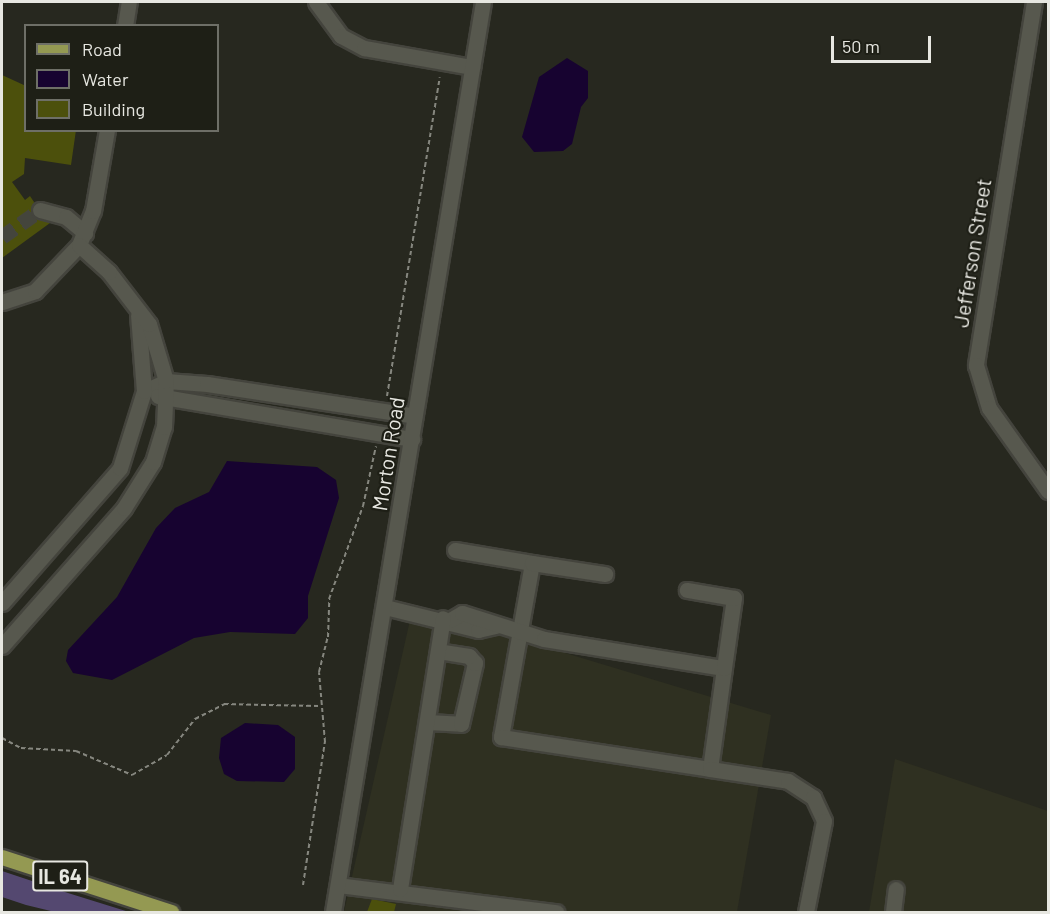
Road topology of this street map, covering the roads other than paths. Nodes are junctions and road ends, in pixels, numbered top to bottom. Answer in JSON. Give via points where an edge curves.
{"nodes":[{"id":1,"x":129,"y":2,"type":"edge"},
{"id":2,"x":316,"y":2,"type":"edge"},
{"id":3,"x":483,"y":2,"type":"edge"},
{"id":4,"x":1034,"y":2,"type":"edge"},
{"id":5,"x":125,"y":24,"type":"edge"},
{"id":6,"x":472,"y":67,"type":"junction"},
{"id":7,"x":107,"y":132,"type":"edge"},
{"id":8,"x":40,"y":210,"type":"dead end"},
{"id":9,"x":82,"y":239,"type":"junction"},
{"id":10,"x":2,"y":302,"type":"edge"},
{"id":11,"x":138,"y":315,"type":"junction"},
{"id":12,"x":166,"y":381,"type":"junction"},
{"id":13,"x":144,"y":391,"type":"junction"},
{"id":14,"x":166,"y":399,"type":"junction"},
{"id":15,"x":415,"y":416,"type":"junction"},
{"id":16,"x":412,"y":439,"type":"junction"},
{"id":17,"x":1048,"y":491,"type":"edge"},
{"id":18,"x":455,"y":550,"type":"dead end"},
{"id":19,"x":532,"y":563,"type":"junction"},
{"id":20,"x":605,"y":574,"type":"dead end"},
{"id":21,"x":687,"y":590,"type":"dead end"},
{"id":22,"x":2,"y":603,"type":"edge"},
{"id":23,"x":384,"y":608,"type":"junction"},
{"id":24,"x":446,"y":619,"type":"junction"},
{"id":25,"x":521,"y":634,"type":"junction"},
{"id":26,"x":2,"y":646,"type":"edge"},
{"id":27,"x":438,"y":651,"type":"junction"},
{"id":28,"x":724,"y":668,"type":"junction"},
{"id":29,"x":427,"y":722,"type":"junction"},
{"id":30,"x":710,"y":769,"type":"junction"},
{"id":31,"x":2,"y":857,"type":"edge"},
{"id":32,"x":338,"y":885,"type":"junction"},
{"id":33,"x":400,"y":889,"type":"junction"},
{"id":34,"x":896,"y":889,"type":"dead end"},
{"id":35,"x":171,"y":912,"type":"edge"},
{"id":36,"x":333,"y":912,"type":"edge"},
{"id":37,"x":556,"y":912,"type":"edge"},
{"id":38,"x":806,"y":912,"type":"edge"},
{"id":39,"x":893,"y":912,"type":"edge"}],
"edges":[{"from":1,"to":5,"type":"street"},
{"from":2,"to":6,"type":"street","via":[[341,36],[364,48]]},
{"from":3,"to":6,"type":"street","name":"Morton Road"},
{"from":4,"to":17,"type":"street","name":"Jefferson Street","via":[[976,365],[989,408]]},
{"from":6,"to":15,"type":"street","name":"Morton Road"},
{"from":7,"to":9,"type":"street"},
{"from":8,"to":9,"type":"street","via":[[66,217]]},
{"from":9,"to":10,"type":"street","via":[[35,291]]},
{"from":9,"to":11,"type":"street"},
{"from":11,"to":12,"type":"street","via":[[149,324]]},
{"from":11,"to":13,"type":"street"},
{"from":12,"to":13,"type":"street"},
{"from":12,"to":14,"type":"street"},
{"from":12,"to":15,"type":"street"},
{"from":13,"to":14,"type":"street"},
{"from":13,"to":22,"type":"street","via":[[120,468]]},
{"from":14,"to":16,"type":"street"},
{"from":14,"to":26,"type":"street","via":[[164,427],[139,487]]},
{"from":15,"to":16,"type":"street","name":"Morton Road"},
{"from":16,"to":23,"type":"street","name":"Morton Road"},
{"from":18,"to":19,"type":"street"},
{"from":19,"to":20,"type":"street"},
{"from":19,"to":25,"type":"street"},
{"from":21,"to":28,"type":"street","via":[[734,598]]},
{"from":23,"to":24,"type":"street"},
{"from":23,"to":32,"type":"street","name":"Morton Road"},
{"from":24,"to":25,"type":"street","via":[[485,631],[496,626]]},
{"from":24,"to":27,"type":"street"},
{"from":25,"to":28,"type":"street"},
{"from":25,"to":30,"type":"street","via":[[501,737]]},
{"from":27,"to":29,"type":"street"},
{"from":27,"to":29,"type":"street","via":[[469,656],[475,663],[461,724]]},
{"from":28,"to":30,"type":"street"},
{"from":29,"to":33,"type":"street"},
{"from":30,"to":38,"type":"street","via":[[788,781],[813,797],[824,821]]},
{"from":31,"to":35,"type":"main road","number":"IL 64"},
{"from":32,"to":33,"type":"street"},
{"from":32,"to":36,"type":"street","name":"Morton Road"},
{"from":33,"to":37,"type":"street"},
{"from":34,"to":39,"type":"street"}]}
